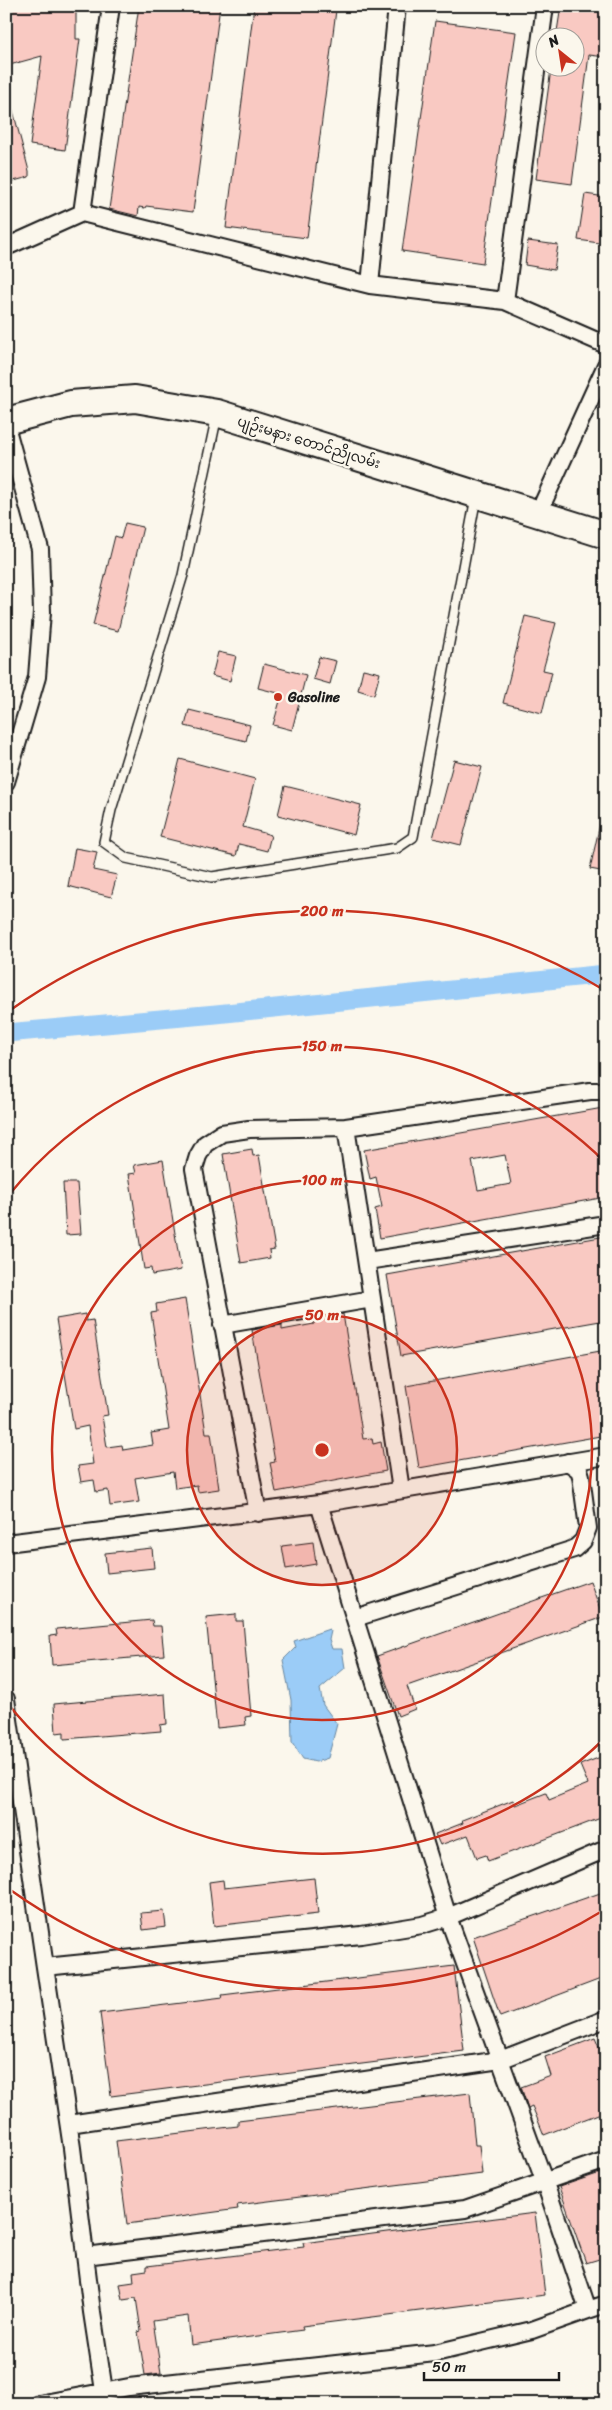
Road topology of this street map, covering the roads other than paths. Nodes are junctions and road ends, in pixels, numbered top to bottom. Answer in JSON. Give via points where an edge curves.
{"nodes":[{"id":1,"x":111,"y":6,"type":"edge"},
{"id":2,"x":397,"y":6,"type":"edge"},
{"id":3,"x":545,"y":6,"type":"edge"},
{"id":4,"x":82,"y":213,"type":"junction"},
{"id":5,"x":6,"y":247,"type":"edge"},
{"id":6,"x":370,"y":285,"type":"junction"},
{"id":7,"x":505,"y":300,"type":"junction"},
{"id":8,"x":606,"y":345,"type":"edge"},
{"id":9,"x":605,"y":370,"type":"edge"},
{"id":10,"x":218,"y":413,"type":"junction"},
{"id":11,"x":6,"y":421,"type":"edge"},
{"id":12,"x":6,"y":426,"type":"edge"},
{"id":13,"x":476,"y":494,"type":"junction"},
{"id":14,"x":538,"y":514,"type":"junction"},
{"id":15,"x":606,"y":535,"type":"edge"},
{"id":16,"x":6,"y":782,"type":"edge"},
{"id":17,"x":606,"y":1091,"type":"edge"},
{"id":18,"x":346,"y":1127,"type":"junction"},
{"id":19,"x":606,"y":1224,"type":"edge"},
{"id":20,"x":367,"y":1261,"type":"junction"},
{"id":21,"x":372,"y":1299,"type":"junction"},
{"id":22,"x":222,"y":1325,"type":"junction"},
{"id":23,"x":606,"y":1456,"type":"edge"},
{"id":24,"x":568,"y":1462,"type":"junction"},
{"id":25,"x":401,"y":1490,"type":"junction"},
{"id":26,"x":320,"y":1504,"type":"junction"},
{"id":27,"x":258,"y":1513,"type":"junction"},
{"id":28,"x":6,"y":1544,"type":"edge"},
{"id":29,"x":355,"y":1618,"type":"junction"},
{"id":30,"x":6,"y":1699,"type":"edge"},
{"id":31,"x":606,"y":1849,"type":"edge"},
{"id":32,"x":448,"y":1917,"type":"junction"},
{"id":33,"x":45,"y":1967,"type":"junction"},
{"id":34,"x":606,"y":2019,"type":"edge"},
{"id":35,"x":500,"y":2060,"type":"junction"},
{"id":36,"x":69,"y":2124,"type":"junction"},
{"id":37,"x":606,"y":2160,"type":"edge"},
{"id":38,"x":545,"y":2183,"type":"junction"},
{"id":39,"x":85,"y":2256,"type":"junction"},
{"id":40,"x":606,"y":2304,"type":"edge"},
{"id":41,"x":588,"y":2310,"type":"junction"},
{"id":42,"x":105,"y":2398,"type":"edge"},
{"id":43,"x":39,"y":2404,"type":"edge"}],
"edges":[{"from":1,"to":4,"type":"street"},
{"from":2,"to":6,"type":"street"},
{"from":3,"to":7,"type":"street"},
{"from":4,"to":5,"type":"street"},
{"from":4,"to":6,"type":"street"},
{"from":6,"to":7,"type":"street"},
{"from":7,"to":8,"type":"street"},
{"from":9,"to":14,"type":"street"},
{"from":10,"to":11,"type":"main road","name":"ပျဉ်းမနား တောင်ညိုလမ်း","via":[[135,399],[71,404]]},
{"from":10,"to":13,"type":"main road","name":"ပျဉ်းမနား တောင်ညိုလမ်း"},
{"from":10,"to":13,"type":"lane","via":[[183,575],[104,842],[126,858],[212,877],[397,848],[413,837]]},
{"from":12,"to":16,"type":"street","via":[[40,548],[42,612],[37,677]]},
{"from":13,"to":14,"type":"main road","name":"ပျဉ်းမနား တောင်ညိုလမ်း"},
{"from":14,"to":15,"type":"main road","name":"ပျဉ်းမနား တောင်ညိုလမ်း"},
{"from":17,"to":18,"type":"street"},
{"from":18,"to":20,"type":"street"},
{"from":18,"to":22,"type":"street","via":[[249,1129],[222,1133],[205,1144],[194,1169]]},
{"from":19,"to":20,"type":"street"},
{"from":20,"to":21,"type":"street"},
{"from":21,"to":22,"type":"street"},
{"from":21,"to":25,"type":"street"},
{"from":22,"to":27,"type":"street"},
{"from":23,"to":24,"type":"street"},
{"from":24,"to":25,"type":"street"},
{"from":24,"to":29,"type":"street","via":[[582,1476],[588,1528],[583,1541],[574,1549]]},
{"from":25,"to":26,"type":"street"},
{"from":26,"to":27,"type":"street"},
{"from":26,"to":29,"type":"street"},
{"from":27,"to":28,"type":"street"},
{"from":29,"to":32,"type":"street"},
{"from":30,"to":33,"type":"street"},
{"from":31,"to":32,"type":"street"},
{"from":32,"to":33,"type":"street","via":[[422,1925],[361,1935]]},
{"from":32,"to":35,"type":"street"},
{"from":33,"to":36,"type":"street"},
{"from":34,"to":35,"type":"street"},
{"from":35,"to":36,"type":"street"},
{"from":35,"to":38,"type":"street"},
{"from":36,"to":39,"type":"street"},
{"from":37,"to":38,"type":"street"},
{"from":38,"to":39,"type":"street","via":[[465,2209]]},
{"from":38,"to":41,"type":"street"},
{"from":39,"to":42,"type":"street"},
{"from":40,"to":41,"type":"street"},
{"from":41,"to":42,"type":"street","via":[[532,2330],[435,2353],[129,2387]]},
{"from":42,"to":43,"type":"street"}]}
